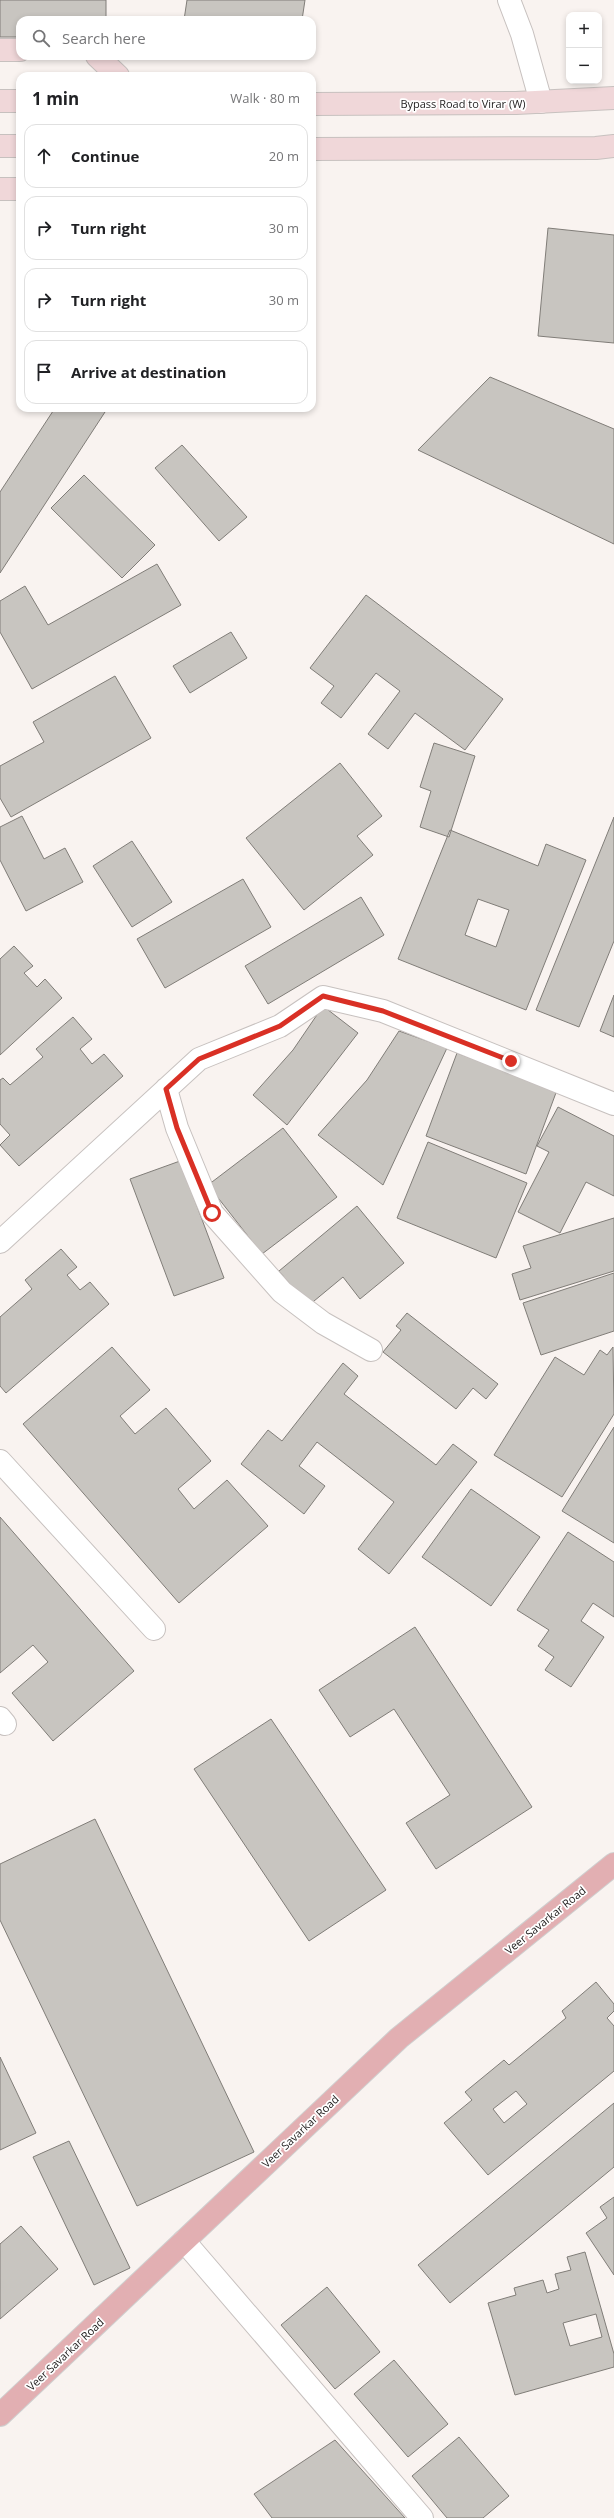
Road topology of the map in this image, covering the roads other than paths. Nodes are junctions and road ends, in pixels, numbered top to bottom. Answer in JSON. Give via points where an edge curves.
{"nodes":[{"id":1,"x":509,"y":0,"type":"edge"},
{"id":2,"x":0,"y":50,"type":"edge"},
{"id":3,"x":16,"y":50,"type":"edge"},
{"id":4,"x":101,"y":60,"type":"edge"},
{"id":5,"x":114,"y":72,"type":"edge"},
{"id":6,"x":614,"y":98,"type":"edge"},
{"id":7,"x":0,"y":101,"type":"edge"},
{"id":8,"x":16,"y":101,"type":"edge"},
{"id":9,"x":541,"y":102,"type":"junction"},
{"id":10,"x":316,"y":104,"type":"edge"},
{"id":11,"x":0,"y":146,"type":"edge"},
{"id":12,"x":16,"y":146,"type":"edge"},
{"id":13,"x":614,"y":146,"type":"edge"},
{"id":14,"x":316,"y":149,"type":"edge"},
{"id":15,"x":0,"y":188,"type":"edge"},
{"id":16,"x":16,"y":189,"type":"edge"},
{"id":17,"x":166,"y":1089,"type":"junction"},
{"id":18,"x":614,"y":1104,"type":"edge"},
{"id":19,"x":0,"y":1242,"type":"edge"},
{"id":20,"x":371,"y":1350,"type":"dead end"},
{"id":21,"x":0,"y":1461,"type":"edge"},
{"id":22,"x":154,"y":1629,"type":"dead end"},
{"id":23,"x":614,"y":1864,"type":"edge"},
{"id":24,"x":184,"y":2241,"type":"junction"},
{"id":25,"x":0,"y":2415,"type":"edge"},
{"id":26,"x":422,"y":2518,"type":"edge"}],
"edges":[{"from":1,"to":9,"type":"street","via":[[522,34]]},
{"from":2,"to":3,"type":"main road"},
{"from":4,"to":5,"type":"main road"},
{"from":6,"to":9,"type":"main road","name":"Bypass Road to Virar (W)"},
{"from":7,"to":8,"type":"main road"},
{"from":9,"to":10,"type":"main road","name":"Bypass Road to Virar (W)"},
{"from":11,"to":12,"type":"main road"},
{"from":13,"to":14,"type":"main road"},
{"from":15,"to":16,"type":"main road"},
{"from":17,"to":18,"type":"street","via":[[199,1059],[280,1026],[323,996],[383,1011]]},
{"from":17,"to":19,"type":"street"},
{"from":17,"to":20,"type":"street","via":[[177,1128],[212,1213],[282,1292],[323,1323]]},
{"from":21,"to":22,"type":"street"},
{"from":23,"to":24,"type":"main road","name":"Veer Savarkar Road","via":[[399,2038]]},
{"from":24,"to":25,"type":"main road","name":"Veer Savarkar Road"},
{"from":24,"to":26,"type":"street"}]}
